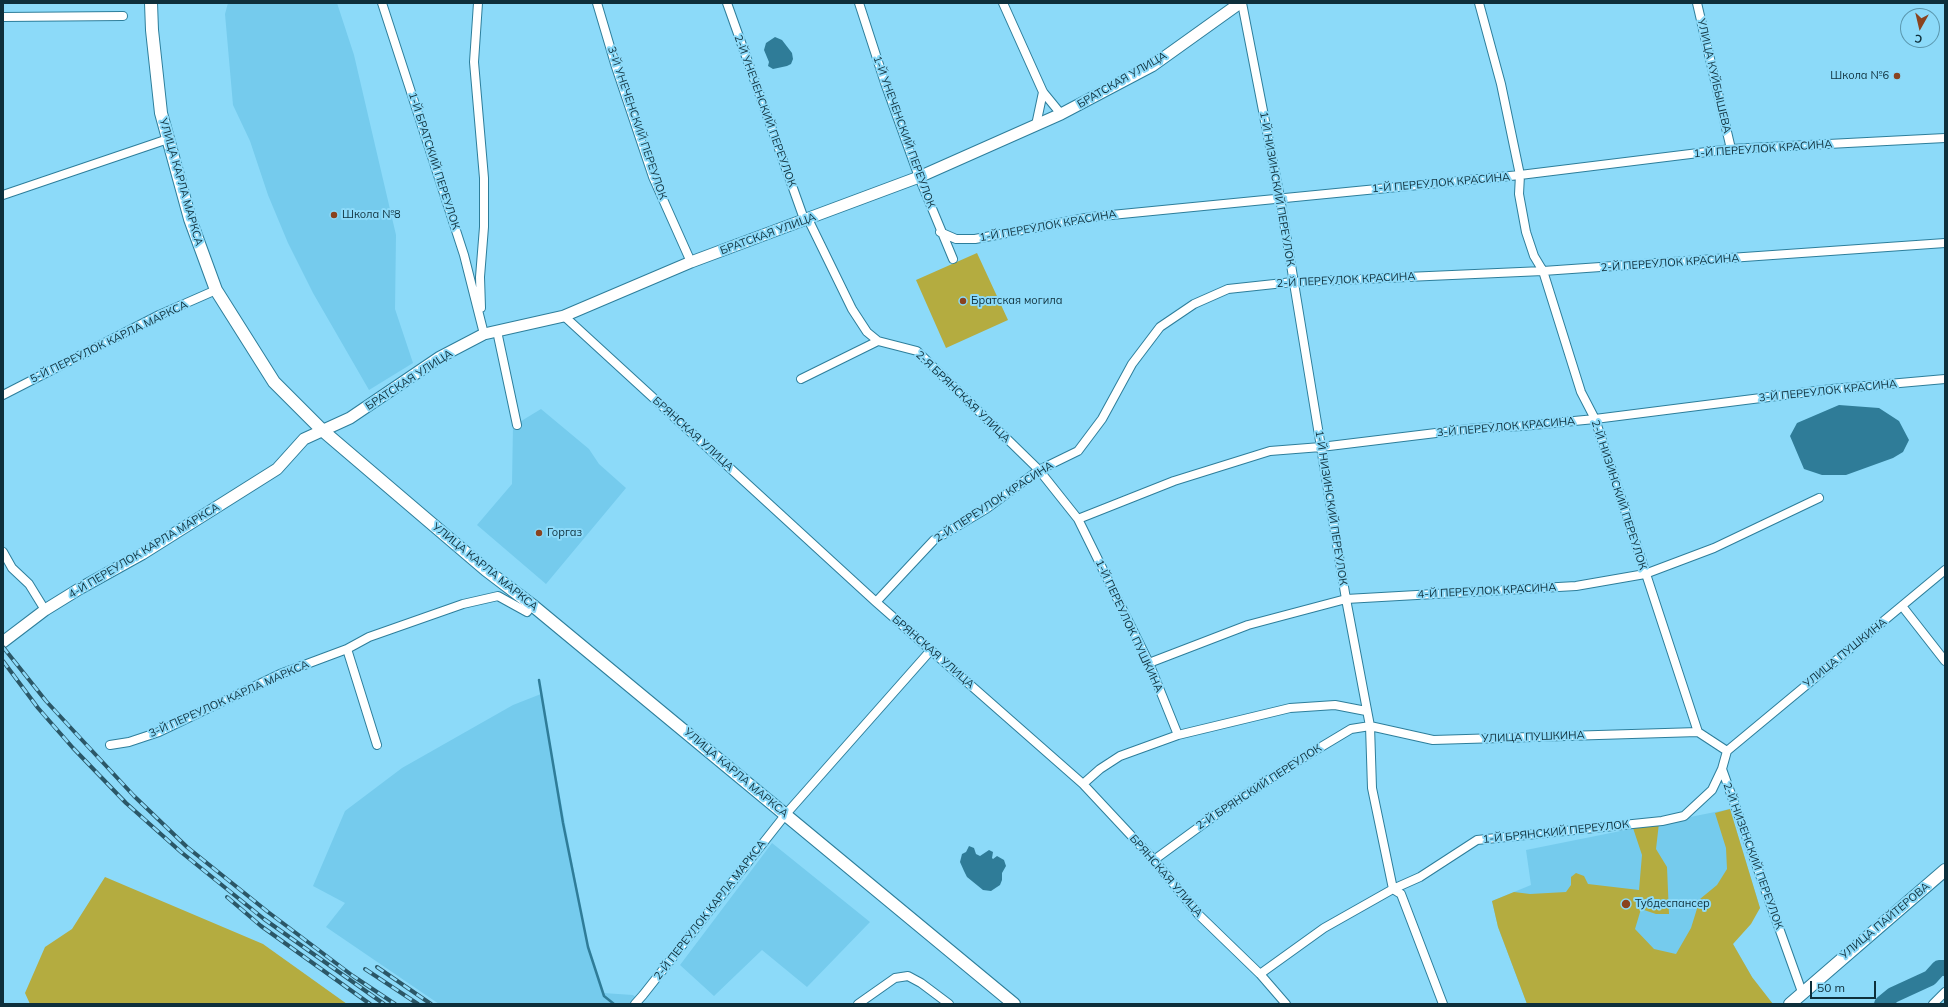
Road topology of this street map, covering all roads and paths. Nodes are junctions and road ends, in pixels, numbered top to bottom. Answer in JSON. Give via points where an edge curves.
{"nodes":[{"id":1,"x":151,"y":3,"type":"edge"},
{"id":2,"x":382,"y":3,"type":"edge"},
{"id":3,"x":478,"y":3,"type":"edge"},
{"id":4,"x":597,"y":3,"type":"edge"},
{"id":5,"x":727,"y":3,"type":"edge"},
{"id":6,"x":859,"y":3,"type":"edge"},
{"id":7,"x":1003,"y":3,"type":"edge"},
{"id":8,"x":1241,"y":3,"type":"edge"},
{"id":9,"x":1480,"y":3,"type":"edge"},
{"id":10,"x":1697,"y":3,"type":"edge"},
{"id":11,"x":123,"y":16,"type":"dead end"},
{"id":12,"x":3,"y":17,"type":"edge"},
{"id":13,"x":1043,"y":92,"type":"junction"},
{"id":14,"x":1061,"y":114,"type":"junction"},
{"id":15,"x":1036,"y":125,"type":"junction"},
{"id":16,"x":1945,"y":138,"type":"edge"},
{"id":17,"x":168,"y":139,"type":"junction"},
{"id":18,"x":1731,"y":149,"type":"junction"},
{"id":19,"x":1520,"y":175,"type":"junction"},
{"id":20,"x":919,"y":177,"type":"junction"},
{"id":21,"x":3,"y":196,"type":"edge"},
{"id":22,"x":1280,"y":198,"type":"junction"},
{"id":23,"x":806,"y":219,"type":"junction"},
{"id":24,"x":940,"y":232,"type":"junction"},
{"id":25,"x":1945,"y":243,"type":"edge"},
{"id":26,"x":953,"y":259,"type":"dead end"},
{"id":27,"x":691,"y":262,"type":"junction"},
{"id":28,"x":1543,"y":271,"type":"junction"},
{"id":29,"x":1293,"y":282,"type":"junction"},
{"id":30,"x":216,"y":290,"type":"junction"},
{"id":31,"x":564,"y":316,"type":"junction"},
{"id":32,"x":481,"y":320,"type":"junction"},
{"id":33,"x":497,"y":331,"type":"junction"},
{"id":34,"x":484,"y":334,"type":"junction"},
{"id":35,"x":878,"y":341,"type":"junction"},
{"id":36,"x":1945,"y":378,"type":"edge"},
{"id":37,"x":801,"y":379,"type":"dead end"},
{"id":38,"x":3,"y":395,"type":"edge"},
{"id":39,"x":1595,"y":419,"type":"junction"},
{"id":40,"x":517,"y":425,"type":"dead end"},
{"id":41,"x":322,"y":430,"type":"junction"},
{"id":42,"x":1321,"y":447,"type":"junction"},
{"id":43,"x":1039,"y":470,"type":"junction"},
{"id":44,"x":1819,"y":498,"type":"dead end"},
{"id":45,"x":1078,"y":519,"type":"junction"},
{"id":46,"x":3,"y":552,"type":"edge"},
{"id":47,"x":1945,"y":570,"type":"edge"},
{"id":48,"x":1645,"y":574,"type":"junction"},
{"id":49,"x":1346,"y":599,"type":"junction"},
{"id":50,"x":876,"y":602,"type":"junction"},
{"id":51,"x":532,"y":605,"type":"junction"},
{"id":52,"x":1902,"y":606,"type":"junction"},
{"id":53,"x":45,"y":610,"type":"junction"},
{"id":54,"x":3,"y":642,"type":"edge"},
{"id":55,"x":347,"y":649,"type":"junction"},
{"id":56,"x":931,"y":650,"type":"junction"},
{"id":57,"x":1945,"y":661,"type":"edge"},
{"id":58,"x":1149,"y":663,"type":"junction"},
{"id":59,"x":1366,"y":711,"type":"junction"},
{"id":60,"x":1370,"y":726,"type":"junction"},
{"id":61,"x":1698,"y":732,"type":"junction"},
{"id":62,"x":1178,"y":735,"type":"junction"},
{"id":63,"x":110,"y":745,"type":"dead end"},
{"id":64,"x":377,"y":745,"type":"dead end"},
{"id":65,"x":1727,"y":751,"type":"junction"},
{"id":66,"x":1722,"y":769,"type":"junction"},
{"id":67,"x":1083,"y":784,"type":"junction"},
{"id":68,"x":786,"y":814,"type":"junction"},
{"id":69,"x":1154,"y":860,"type":"junction"},
{"id":70,"x":1945,"y":870,"type":"edge"},
{"id":71,"x":1393,"y":889,"type":"junction"},
{"id":72,"x":1260,"y":974,"type":"junction"},
{"id":73,"x":1802,"y":992,"type":"junction"},
{"id":74,"x":1945,"y":992,"type":"edge"},
{"id":75,"x":635,"y":1004,"type":"edge"},
{"id":76,"x":858,"y":1004,"type":"edge"},
{"id":77,"x":949,"y":1004,"type":"edge"},
{"id":78,"x":1014,"y":1004,"type":"edge"},
{"id":79,"x":1286,"y":1004,"type":"edge"},
{"id":80,"x":1443,"y":1004,"type":"edge"},
{"id":81,"x":1790,"y":1004,"type":"edge"},
{"id":82,"x":1933,"y":1004,"type":"edge"}],
"edges":[{"from":1,"to":17,"type":"main road","name":"УЛИЦА КАРЛА МАРКСА","via":[[161,113]]},
{"from":2,"to":32,"type":"street","name":"1-Й БРАТСКИЙ ПЕРЕУЛОК","via":[[462,248]]},
{"from":3,"to":32,"type":"street","name":"1-Й БРАТСКИЙ ПЕРЕУЛОК","via":[[474,62],[484,192],[480,277]]},
{"from":4,"to":27,"type":"street","name":"3-Й УНЕЧЕНСКИЙ ПЕРЕУЛОК","via":[[653,177]]},
{"from":5,"to":23,"type":"street","name":"2-Й УНЕЧЕНСКИЙ ПЕРЕУЛОК"},
{"from":6,"to":20,"type":"street","name":"1-Й УНЕЧЕНСКИЙ ПЕРЕУЛОК"},
{"from":7,"to":13,"type":"street"},
{"from":8,"to":14,"type":"street","name":"БРАТСКАЯ УЛИЦА","via":[[1152,66]]},
{"from":8,"to":22,"type":"street","name":"1-Й НИЗИНСКИЙ ПЕРЕУЛОК"},
{"from":9,"to":19,"type":"street","name":"2-Й НИЗИНСКИЙ ПЕРЕУЛОК","via":[[1501,84]]},
{"from":10,"to":18,"type":"street","name":"УЛИЦА КУЙБЫШЕВА"},
{"from":11,"to":12,"type":"street"},
{"from":13,"to":14,"type":"street"},
{"from":13,"to":15,"type":"street"},
{"from":14,"to":15,"type":"street","name":"БРАТСКАЯ УЛИЦА"},
{"from":15,"to":20,"type":"street","name":"БРАТСКАЯ УЛИЦА"},
{"from":16,"to":18,"type":"street","name":"1-Й ПЕРЕУЛОК КРАСИНА"},
{"from":17,"to":21,"type":"street","via":[[37,182]]},
{"from":17,"to":30,"type":"main road","name":"УЛИЦА КАРЛА МАРКСА","via":[[190,219]]},
{"from":18,"to":19,"type":"street","name":"1-Й ПЕРЕУЛОК КРАСИНА"},
{"from":19,"to":22,"type":"street","name":"1-Й ПЕРЕУЛОК КРАСИНА"},
{"from":19,"to":28,"type":"street","name":"2-Й НИЗИНСКИЙ ПЕРЕУЛОК","via":[[1519,194],[1526,232],[1534,256]]},
{"from":20,"to":23,"type":"street","name":"БРАТСКАЯ УЛИЦА"},
{"from":20,"to":24,"type":"street","name":"1-Й УНЕЧЕНСКИЙ ПЕРЕУЛОК"},
{"from":22,"to":24,"type":"street","name":"1-Й ПЕРЕУЛОК КРАСИНА","via":[[1091,217],[975,239],[956,239]]},
{"from":22,"to":29,"type":"street","name":"1-Й НИЗИНСКИЙ ПЕРЕУЛОК"},
{"from":23,"to":27,"type":"street","name":"БРАТСКАЯ УЛИЦА"},
{"from":23,"to":35,"type":"street","via":[[852,310],[867,332]]},
{"from":24,"to":26,"type":"street","name":"1-Й УНЕЧЕНСКИЙ ПЕРЕУЛОК"},
{"from":25,"to":28,"type":"street","name":"2-Й ПЕРЕУЛОК КРАСИНА"},
{"from":27,"to":31,"type":"street","name":"БРАТСКАЯ УЛИЦА"},
{"from":28,"to":29,"type":"street","name":"2-Й ПЕРЕУЛОК КРАСИНА"},
{"from":28,"to":39,"type":"street","name":"2-Й НИЗИНСКИЙ ПЕРЕУЛОК","via":[[1581,392]]},
{"from":29,"to":42,"type":"street","name":"1-Й НИЗИНСКИЙ ПЕРЕУЛОК"},
{"from":29,"to":43,"type":"street","name":"2-Й ПЕРЕУЛОК КРАСИНА","via":[[1228,289],[1194,304],[1160,327],[1132,364],[1102,419],[1078,451]]},
{"from":30,"to":38,"type":"street","name":"5-Й ПЕРЕУЛОК КАРЛА МАРКСА","via":[[156,316]]},
{"from":30,"to":41,"type":"main road","name":"УЛИЦА КАРЛА МАРКСА","via":[[274,382]]},
{"from":31,"to":33,"type":"street","name":"БРАТСКАЯ УЛИЦА"},
{"from":31,"to":50,"type":"street","name":"БРЯНСКАЯ УЛИЦА"},
{"from":32,"to":34,"type":"street","name":"1-Й БРАТСКИЙ ПЕРЕУЛОК"},
{"from":33,"to":34,"type":"street","name":"БРАТСКАЯ УЛИЦА"},
{"from":33,"to":40,"type":"street"},
{"from":34,"to":41,"type":"street","name":"БРАТСКАЯ УЛИЦА","via":[[440,357],[350,418]]},
{"from":35,"to":37,"type":"street"},
{"from":35,"to":43,"type":"street","name":"2-Я БРЯНСКАЯ УЛИЦА","via":[[917,350]]},
{"from":36,"to":39,"type":"street","name":"3-Й ПЕРЕУЛОК КРАСИНА","via":[[1832,389]]},
{"from":39,"to":42,"type":"street","name":"3-Й ПЕРЕУЛОК КРАСИНА","via":[[1476,428]]},
{"from":39,"to":48,"type":"street","name":"2-Й НИЗИНСКИЙ ПЕРЕУЛОК"},
{"from":41,"to":51,"type":"main road","name":"УЛИЦА КАРЛА МАРКСА","via":[[486,570]]},
{"from":41,"to":53,"type":"street","name":"4-Й ПЕРЕУЛОК КАРЛА МАРКСА","via":[[304,439],[276,469],[244,491]]},
{"from":42,"to":45,"type":"street","name":"3-Й ПЕРЕУЛОК КРАСИНА","via":[[1270,451],[1174,481]]},
{"from":42,"to":49,"type":"street","name":"1-Й НИЗИНСКИЙ ПЕРЕУЛОК"},
{"from":43,"to":45,"type":"street","name":"2-Я БРЯНСКАЯ УЛИЦА"},
{"from":43,"to":50,"type":"street","name":"2-Й ПЕРЕУЛОК КРАСИНА","via":[[986,509],[934,540]]},
{"from":44,"to":48,"type":"street","name":"4-Й ПЕРЕУЛОК КРАСИНА","via":[[1714,548]]},
{"from":45,"to":58,"type":"street","name":"1-Й ПЕРЕУЛОК ПУШКИНА"},
{"from":46,"to":53,"type":"street","via":[[12,568],[29,584]]},
{"from":47,"to":52,"type":"street","name":"УЛИЦА ПУШКИНА"},
{"from":48,"to":49,"type":"street","name":"4-Й ПЕРЕУЛОК КРАСИНА","via":[[1576,586]]},
{"from":48,"to":61,"type":"street","name":"2-Й НИЗИНСКИЙ ПЕРЕУЛОК"},
{"from":49,"to":58,"type":"street","name":"4-Й ПЕРЕУЛОК КРАСИНА","via":[[1248,625]]},
{"from":49,"to":59,"type":"street","name":"1-Й НИЗИНСКИЙ ПЕРЕУЛОК"},
{"from":50,"to":56,"type":"street","name":"БРЯНСКАЯ УЛИЦА"},
{"from":51,"to":55,"type":"street","name":"3-Й ПЕРЕУЛОК КАРЛА МАРКСА","via":[[527,612],[498,596],[463,604],[369,637]]},
{"from":51,"to":68,"type":"main road","name":"УЛИЦА КАРЛА МАРКСА"},
{"from":52,"to":57,"type":"street"},
{"from":52,"to":65,"type":"street","name":"УЛИЦА ПУШКИНА"},
{"from":53,"to":54,"type":"street","name":"4-Й ПЕРЕУЛОК КАРЛА МАРКСА"},
{"from":55,"to":63,"type":"street","name":"3-Й ПЕРЕУЛОК КАРЛА МАРКСА","via":[[280,674],[159,732]]},
{"from":55,"to":64,"type":"street"},
{"from":56,"to":67,"type":"street","name":"БРЯНСКАЯ УЛИЦА"},
{"from":56,"to":68,"type":"street","name":"2-Й ПЕРЕУЛОК КАРЛА МАРКСА"},
{"from":58,"to":62,"type":"street","name":"1-Й ПЕРЕУЛОК ПУШКИНА"},
{"from":59,"to":60,"type":"street","name":"1-Й НИЗИНСКИЙ ПЕРЕУЛОК"},
{"from":59,"to":62,"type":"street","via":[[1335,705],[1290,708]]},
{"from":60,"to":61,"type":"street","name":"УЛИЦА ПУШКИНА","via":[[1433,740]]},
{"from":60,"to":69,"type":"street","name":"2-Й БРЯНСКИЙ ПЕРЕУЛОК","via":[[1351,728],[1296,762],[1225,808]]},
{"from":60,"to":71,"type":"street","name":"1-Й НИЗИНСКИЙ ПЕРЕУЛОК","via":[[1372,788]]},
{"from":61,"to":65,"type":"street"},
{"from":62,"to":67,"type":"street","via":[[1120,756]]},
{"from":65,"to":66,"type":"street","name":"2-Й НИЗЕНСКИЙ ПЕРЕУЛОК"},
{"from":66,"to":71,"type":"street","name":"1-Й БРЯНСКИЙ ПЕРЕУЛОК","via":[[1712,790],[1684,816],[1662,821],[1477,840],[1420,877]]},
{"from":66,"to":73,"type":"street","name":"2-Й НИЗЕНСКИЙ ПЕРЕУЛОК"},
{"from":67,"to":69,"type":"street","name":"БРЯНСКАЯ УЛИЦА"},
{"from":68,"to":75,"type":"street","name":"2-Й ПЕРЕУЛОК КАРЛА МАРКСА"},
{"from":68,"to":78,"type":"main road","name":"УЛИЦА КАРЛА МАРКСА"},
{"from":69,"to":72,"type":"street","name":"БРЯНСКАЯ УЛИЦА","via":[[1199,915]]},
{"from":70,"to":73,"type":"main road","name":"УЛИЦА ПАЙТЕРОВА"},
{"from":71,"to":72,"type":"street","name":"1-Й БРЯНСКИЙ ПЕРЕУЛОК","via":[[1324,928]]},
{"from":71,"to":80,"type":"street","name":"1-Й НИЗИНСКИЙ ПЕРЕУЛОК","via":[[1401,894]]},
{"from":72,"to":79,"type":"street","name":"БРЯНСКАЯ УЛИЦА"},
{"from":73,"to":81,"type":"main road","name":"УЛИЦА ПАЙТЕРОВА"},
{"from":74,"to":82,"type":"street"},
{"from":76,"to":77,"type":"street","via":[[895,978],[908,976]]}]}
